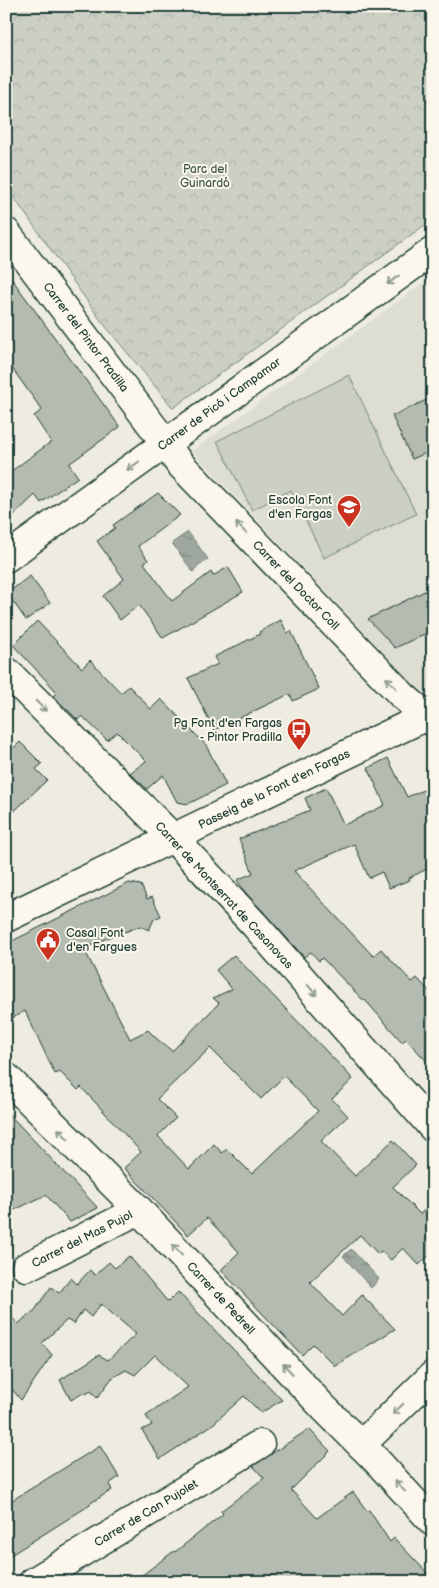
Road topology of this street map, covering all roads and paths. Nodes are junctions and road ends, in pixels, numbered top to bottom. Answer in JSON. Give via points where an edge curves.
{"nodes":[{"id":1,"x":6,"y":232,"type":"edge"},
{"id":2,"x":433,"y":251,"type":"edge"},
{"id":3,"x":165,"y":443,"type":"junction"},
{"id":4,"x":6,"y":558,"type":"edge"},
{"id":5,"x":6,"y":671,"type":"edge"},
{"id":6,"x":431,"y":717,"type":"edge"},
{"id":7,"x":173,"y":838,"type":"junction"},
{"id":8,"x":6,"y":918,"type":"edge"},
{"id":9,"x":6,"y":1077,"type":"edge"},
{"id":10,"x":433,"y":1128,"type":"edge"},
{"id":11,"x":139,"y":1210,"type":"junction"},
{"id":12,"x":26,"y":1268,"type":"dead end"},
{"id":13,"x":433,"y":1375,"type":"edge"},
{"id":14,"x":260,"y":1444,"type":"dead end"},
{"id":15,"x":361,"y":1445,"type":"junction"},
{"id":16,"x":433,"y":1522,"type":"edge"},
{"id":17,"x":32,"y":1582,"type":"edge"}],
"edges":[{"from":1,"to":3,"type":"street","name":"Carrer del Pintor Pradilla"},
{"from":2,"to":3,"type":"street","name":"Carrer de Picó i Campamar","one_way":true},
{"from":3,"to":4,"type":"street","name":"Carrer de Picó i Campamar","one_way":true},
{"from":6,"to":3,"type":"street","name":"Carrer del Doctor Coll","one_way":true,"via":[[403,696],[179,463]]},
{"from":5,"to":7,"type":"street","name":"Carrer de Montserrat de Casanovas","one_way":true},
{"from":6,"to":7,"type":"street","name":"Passeig de la Font d'en Fargas"},
{"from":7,"to":8,"type":"street","name":"Passeig de la Font d'en Fargas"},
{"from":7,"to":10,"type":"street","name":"Carrer de Montserrat de Casanovas","one_way":true,"via":[[254,924]]},
{"from":11,"to":9,"type":"street","name":"Carrer de Pedrell","one_way":true},
{"from":11,"to":12,"type":"street","name":"Carrer del Mas Pujol"},
{"from":15,"to":11,"type":"street","name":"Carrer de Pedrell","one_way":true},
{"from":13,"to":15,"type":"street","one_way":true},
{"from":14,"to":17,"type":"street","name":"Carrer de Can Pujolet"},
{"from":16,"to":15,"type":"street","name":"Carrer de Pedrell","one_way":true}]}
